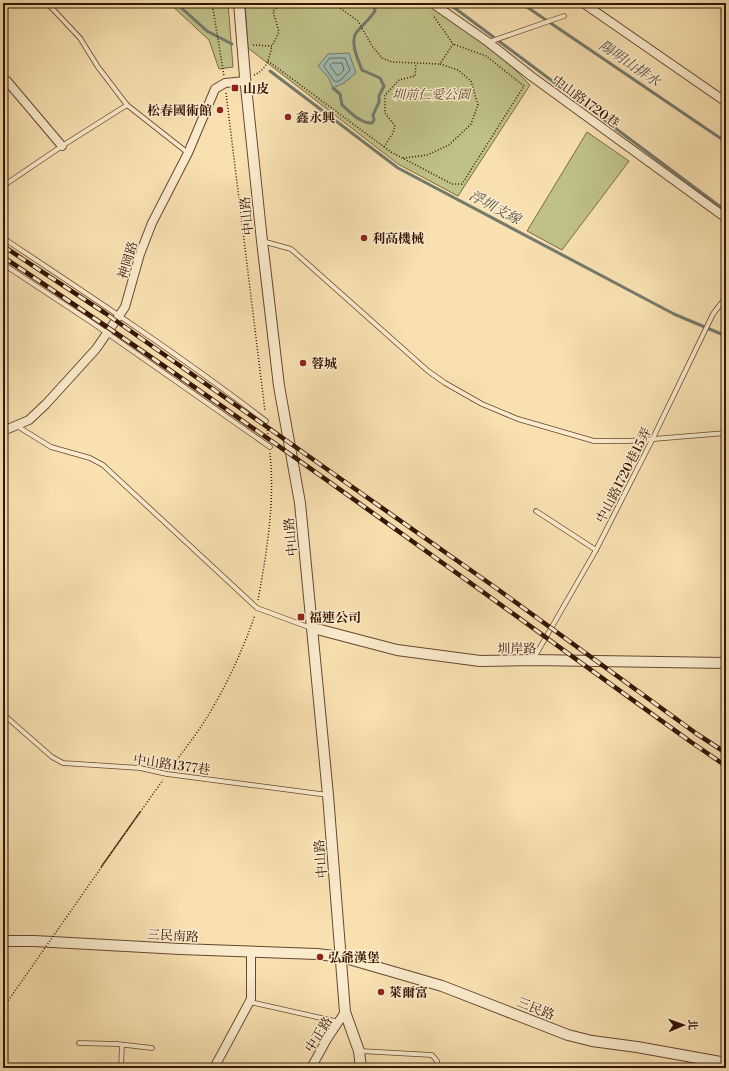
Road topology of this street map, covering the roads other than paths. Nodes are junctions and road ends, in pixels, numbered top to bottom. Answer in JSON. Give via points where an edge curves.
{"nodes":[{"id":1,"x":47,"y":3,"type":"edge"},
{"id":2,"x":239,"y":3,"type":"edge"},
{"id":3,"x":432,"y":3,"type":"edge"},
{"id":4,"x":583,"y":3,"type":"edge"},
{"id":5,"x":564,"y":16,"type":"dead end"},
{"id":6,"x":490,"y":41,"type":"junction"},
{"id":7,"x":245,"y":79,"type":"junction"},
{"id":8,"x":7,"y":80,"type":"dead end"},
{"id":9,"x":726,"y":102,"type":"edge"},
{"id":10,"x":127,"y":105,"type":"junction"},
{"id":11,"x":62,"y":146,"type":"junction"},
{"id":12,"x":188,"y":153,"type":"junction"},
{"id":13,"x":3,"y":186,"type":"edge"},
{"id":14,"x":726,"y":218,"type":"edge"},
{"id":15,"x":3,"y":238,"type":"edge"},
{"id":16,"x":262,"y":241,"type":"junction"},
{"id":17,"x":3,"y":264,"type":"edge"},
{"id":18,"x":726,"y":298,"type":"edge"},
{"id":19,"x":119,"y":315,"type":"junction"},
{"id":20,"x":107,"y":334,"type":"junction"},
{"id":21,"x":266,"y":421,"type":"road end"},
{"id":22,"x":17,"y":425,"type":"junction"},
{"id":23,"x":3,"y":431,"type":"edge"},
{"id":24,"x":726,"y":433,"type":"edge"},
{"id":25,"x":652,"y":440,"type":"junction"},
{"id":26,"x":270,"y":447,"type":"road end"},
{"id":27,"x":536,"y":511,"type":"dead end"},
{"id":28,"x":596,"y":550,"type":"junction"},
{"id":29,"x":313,"y":628,"type":"junction"},
{"id":30,"x":532,"y":660,"type":"junction"},
{"id":31,"x":726,"y":663,"type":"edge"},
{"id":32,"x":3,"y":714,"type":"edge"},
{"id":33,"x":328,"y":795,"type":"junction"},
{"id":34,"x":3,"y":941,"type":"edge"},
{"id":35,"x":251,"y":951,"type":"junction"},
{"id":36,"x":342,"y":957,"type":"junction"},
{"id":37,"x":250,"y":1002,"type":"junction"},
{"id":38,"x":345,"y":1012,"type":"junction"},
{"id":39,"x":339,"y":1022,"type":"junction"},
{"id":40,"x":79,"y":1043,"type":"dead end"},
{"id":41,"x":122,"y":1045,"type":"junction"},
{"id":42,"x":152,"y":1048,"type":"dead end"},
{"id":43,"x":359,"y":1052,"type":"junction"},
{"id":44,"x":726,"y":1063,"type":"edge"},
{"id":45,"x":121,"y":1068,"type":"edge"},
{"id":46,"x":214,"y":1068,"type":"edge"},
{"id":47,"x":311,"y":1068,"type":"edge"},
{"id":48,"x":361,"y":1068,"type":"edge"},
{"id":49,"x":437,"y":1068,"type":"edge"}],
"edges":[{"from":1,"to":10,"type":"lane","via":[[80,38]]},
{"from":2,"to":7,"type":"street","name":"中山路"},
{"from":3,"to":6,"type":"street","name":"中山路1720巷"},
{"from":4,"to":9,"type":"street"},
{"from":5,"to":6,"type":"lane"},
{"from":6,"to":14,"type":"street","name":"中山路1720巷","via":[[531,76]]},
{"from":7,"to":12,"type":"street","name":"神岡路","via":[[225,83],[215,89]]},
{"from":7,"to":16,"type":"street","name":"中山路"},
{"from":8,"to":11,"type":"street"},
{"from":10,"to":11,"type":"lane"},
{"from":10,"to":12,"type":"lane"},
{"from":11,"to":13,"type":"lane"},
{"from":12,"to":19,"type":"street","name":"神岡路","via":[[152,223],[125,307]]},
{"from":15,"to":19,"type":"lane"},
{"from":16,"to":25,"type":"lane","via":[[291,249],[428,371],[482,404],[518,419],[594,441]]},
{"from":16,"to":29,"type":"street","name":"中山路","via":[[280,386],[300,503]]},
{"from":17,"to":20,"type":"lane"},
{"from":18,"to":25,"type":"lane","name":"中山路1720巷15弄","via":[[713,314]]},
{"from":19,"to":20,"type":"street","name":"神岡路"},
{"from":19,"to":21,"type":"lane"},
{"from":20,"to":22,"type":"street","name":"神岡路","via":[[46,404],[29,420]]},
{"from":20,"to":26,"type":"lane"},
{"from":22,"to":23,"type":"street","name":"神岡路"},
{"from":22,"to":29,"type":"lane","via":[[51,447],[90,458],[103,465],[257,608]]},
{"from":24,"to":25,"type":"lane"},
{"from":25,"to":28,"type":"lane","name":"中山路1720巷15弄"},
{"from":27,"to":28,"type":"lane"},
{"from":28,"to":30,"type":"lane","name":"中山路1720巷15弄"},
{"from":29,"to":30,"type":"street","name":"圳岸路","via":[[397,650],[480,661]]},
{"from":29,"to":33,"type":"street","name":"中山路"},
{"from":30,"to":31,"type":"street","name":"圳岸路"},
{"from":32,"to":33,"type":"lane","name":"中山路1377巷","via":[[52,757],[63,763],[140,768]]},
{"from":33,"to":36,"type":"street","name":"中山路"},
{"from":34,"to":35,"type":"street","name":"三民南路"},
{"from":35,"to":36,"type":"street","name":"三民南路"},
{"from":35,"to":37,"type":"street"},
{"from":36,"to":38,"type":"street","name":"中山路"},
{"from":36,"to":44,"type":"street","name":"三民路","via":[[442,986],[568,1035]]},
{"from":37,"to":39,"type":"lane"},
{"from":37,"to":46,"type":"street"},
{"from":38,"to":39,"type":"street","name":"中正路"},
{"from":38,"to":43,"type":"street","name":"中山路"},
{"from":39,"to":47,"type":"street","name":"中正路"},
{"from":40,"to":41,"type":"lane"},
{"from":41,"to":42,"type":"lane"},
{"from":41,"to":45,"type":"lane"},
{"from":43,"to":48,"type":"street","name":"中山路"},
{"from":43,"to":49,"type":"lane","via":[[432,1055],[437,1061]]}]}
